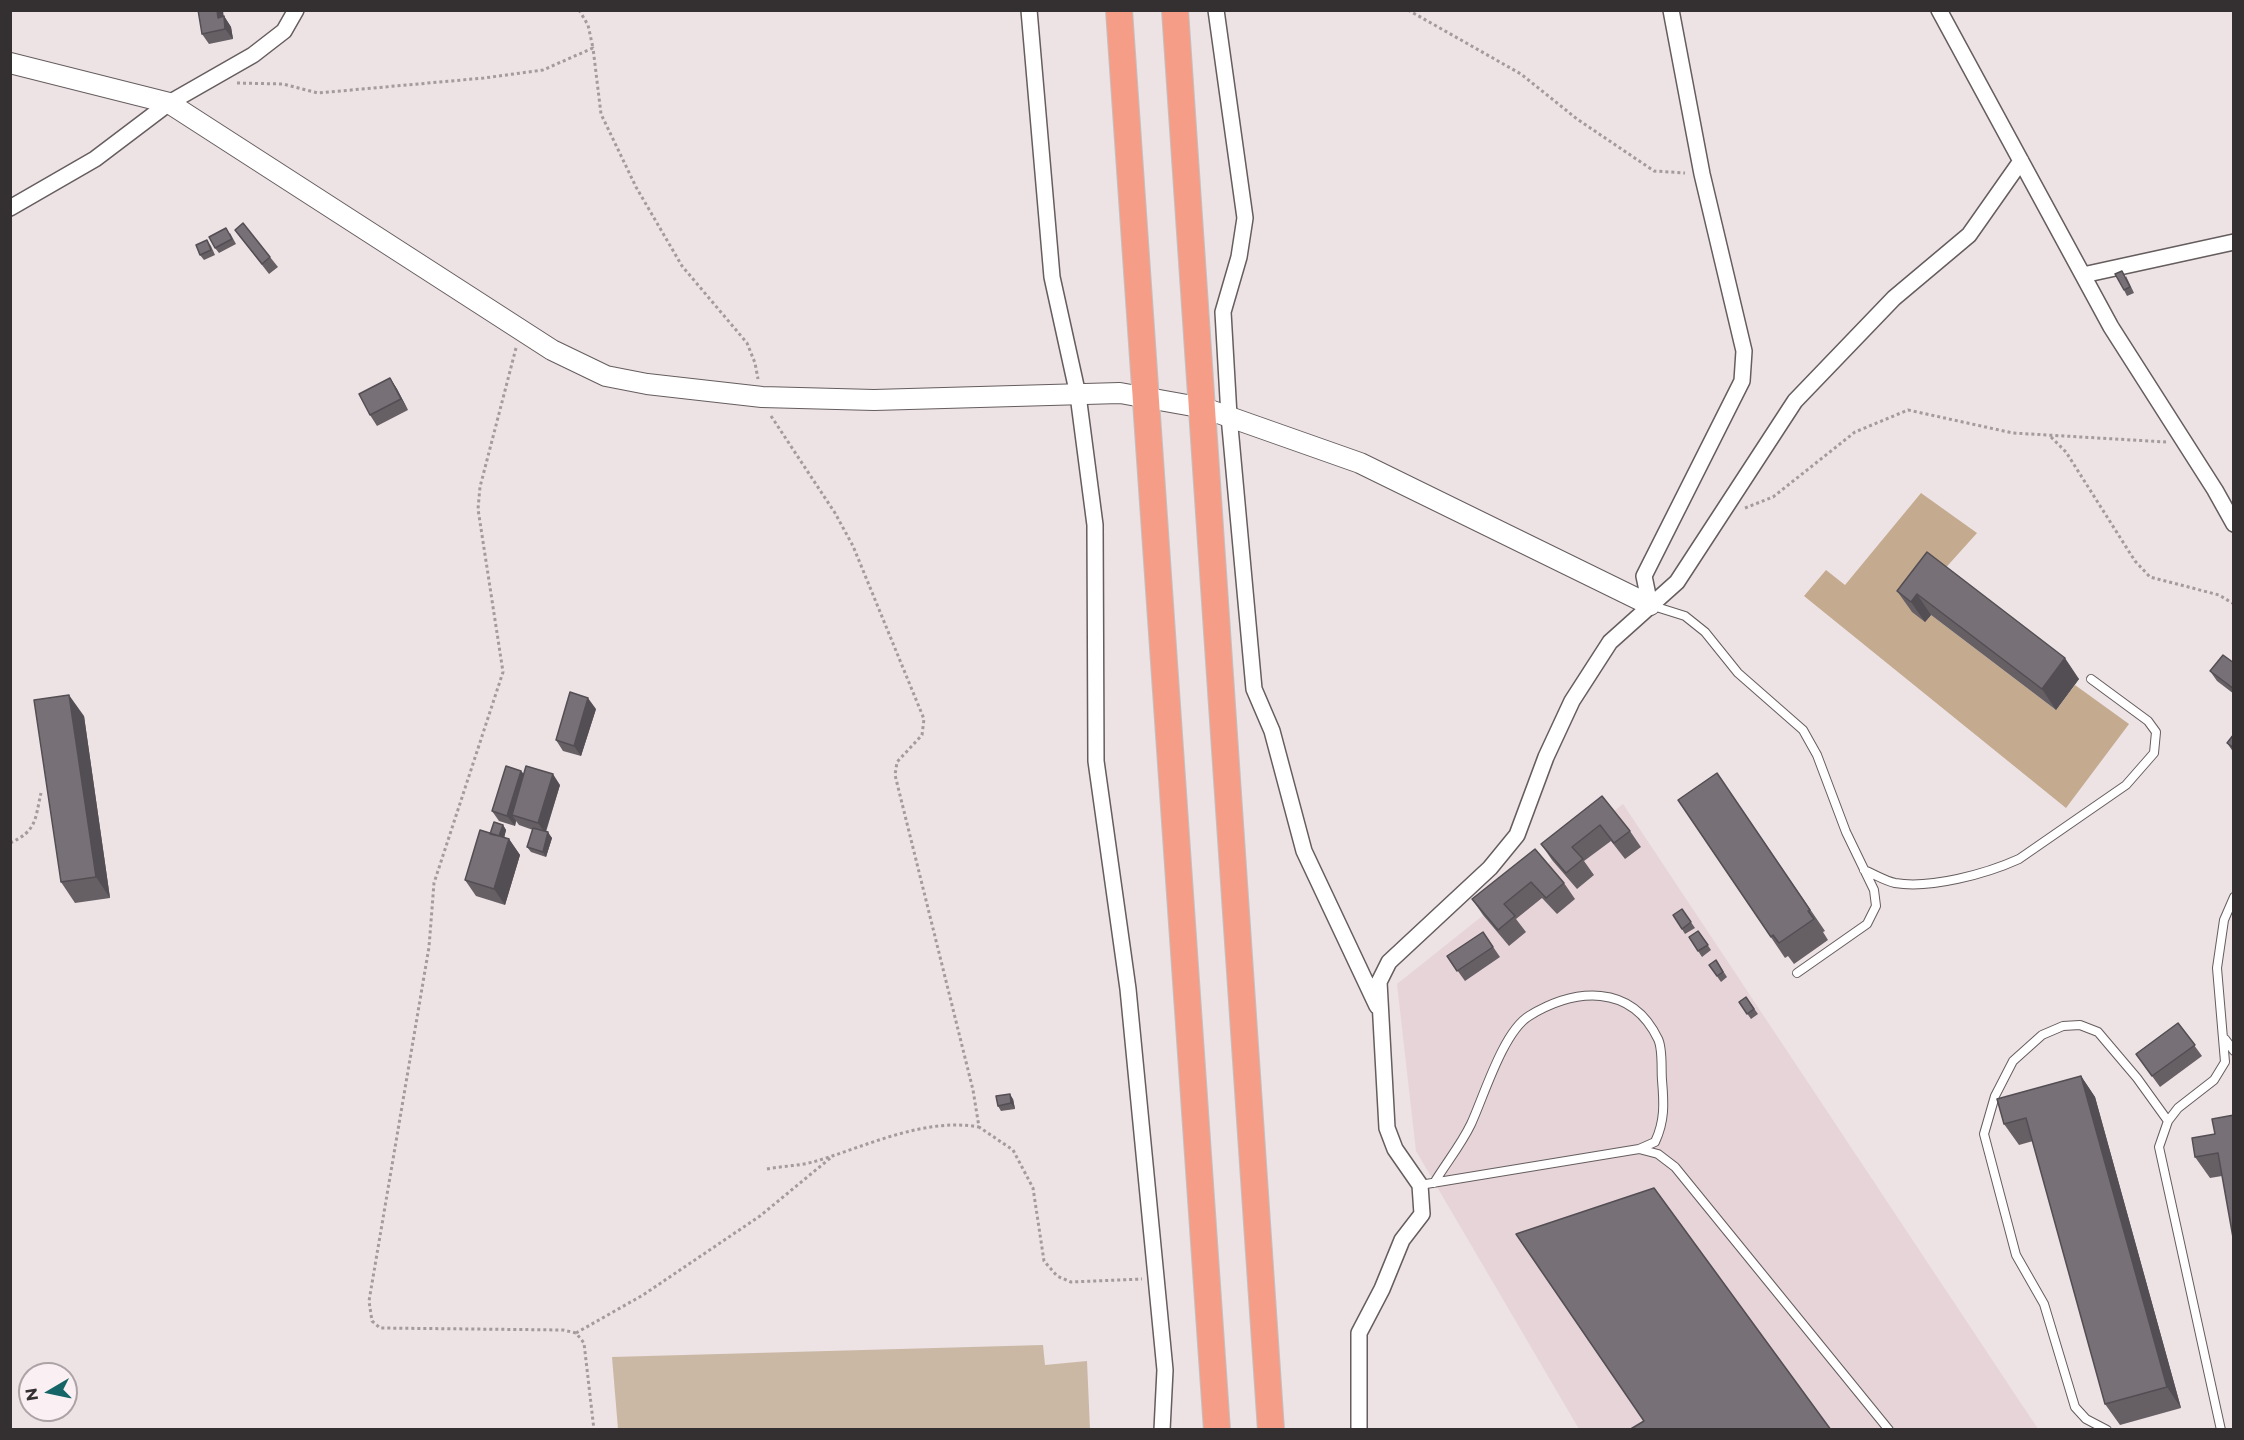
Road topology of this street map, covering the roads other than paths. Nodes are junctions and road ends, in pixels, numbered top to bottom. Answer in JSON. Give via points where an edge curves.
{"nodes":[{"id":1,"x":297,"y":10,"type":"edge"},
{"id":2,"x":1029,"y":10,"type":"edge"},
{"id":3,"x":1119,"y":10,"type":"edge"},
{"id":4,"x":1175,"y":10,"type":"edge"},
{"id":5,"x":1216,"y":10,"type":"edge"},
{"id":6,"x":1671,"y":10,"type":"edge"},
{"id":7,"x":1939,"y":10,"type":"edge"},
{"id":8,"x":11,"y":62,"type":"edge"},
{"id":9,"x":169,"y":104,"type":"junction"},
{"id":10,"x":2022,"y":161,"type":"junction"},
{"id":11,"x":10,"y":208,"type":"edge"},
{"id":12,"x":2234,"y":242,"type":"edge"},
{"id":13,"x":2083,"y":275,"type":"junction"},
{"id":14,"x":1078,"y":395,"type":"junction"},
{"id":15,"x":1145,"y":397,"type":"junction"},
{"id":16,"x":1204,"y":408,"type":"junction"},
{"id":17,"x":1229,"y":416,"type":"junction"},
{"id":18,"x":2234,"y":524,"type":"edge"},
{"id":19,"x":1650,"y":605,"type":"junction"},
{"id":20,"x":2091,"y":679,"type":"dead end"},
{"id":21,"x":1864,"y":870,"type":"junction"},
{"id":22,"x":2234,"y":897,"type":"edge"},
{"id":23,"x":1797,"y":973,"type":"dead end"},
{"id":24,"x":1381,"y":1014,"type":"junction"},
{"id":25,"x":2225,"y":1038,"type":"junction"},
{"id":26,"x":2234,"y":1051,"type":"edge"},
{"id":27,"x":2168,"y":1122,"type":"junction"},
{"id":28,"x":1639,"y":1149,"type":"junction"},
{"id":29,"x":1427,"y":1184,"type":"junction"},
{"id":30,"x":1162,"y":1430,"type":"edge"},
{"id":31,"x":1217,"y":1430,"type":"edge"},
{"id":32,"x":1270,"y":1430,"type":"edge"},
{"id":33,"x":1359,"y":1430,"type":"edge"},
{"id":34,"x":1889,"y":1430,"type":"edge"},
{"id":35,"x":2107,"y":1430,"type":"edge"},
{"id":36,"x":2221,"y":1430,"type":"edge"}],
"edges":[{"from":1,"to":9,"type":"street","via":[[284,30],[260,49]]},
{"from":2,"to":14,"type":"street","via":[[1052,277]]},
{"from":3,"to":15,"type":"highway"},
{"from":4,"to":16,"type":"highway"},
{"from":5,"to":17,"type":"street","via":[[1245,218],[1239,257],[1223,312]]},
{"from":6,"to":19,"type":"street","via":[[1702,174],[1744,351],[1742,381],[1644,576]]},
{"from":7,"to":10,"type":"street"},
{"from":8,"to":9,"type":"street"},
{"from":9,"to":11,"type":"street","via":[[95,159]]},
{"from":9,"to":14,"type":"street","via":[[552,350],[606,375],[647,384],[762,397],[874,400]]},
{"from":10,"to":13,"type":"street"},
{"from":10,"to":19,"type":"street","via":[[1969,235],[1894,298],[1795,401],[1677,582]]},
{"from":12,"to":13,"type":"street"},
{"from":13,"to":18,"type":"street","via":[[2111,327]]},
{"from":14,"to":15,"type":"street","via":[[1120,393]]},
{"from":14,"to":30,"type":"street","via":[[1095,525],[1096,761],[1128,989],[1165,1370]]},
{"from":15,"to":16,"type":"street"},
{"from":15,"to":31,"type":"highway"},
{"from":16,"to":17,"type":"street"},
{"from":16,"to":32,"type":"highway"},
{"from":17,"to":19,"type":"street","via":[[1360,463]]},
{"from":17,"to":24,"type":"street","via":[[1254,689],[1272,731],[1304,851]]},
{"from":19,"to":21,"type":"lane","via":[[1685,616],[1706,632],[1738,673],[1803,730]]},
{"from":19,"to":24,"type":"street","via":[[1610,642],[1572,701],[1517,835],[1490,868],[1389,962],[1379,982]]},
{"from":20,"to":21,"type":"lane","via":[[2148,721],[2156,732],[2154,753],[2126,785],[2000,868],[1919,885],[1893,882]]},
{"from":21,"to":23,"type":"lane","via":[[1874,890],[1876,906],[1867,924]]},
{"from":22,"to":25,"type":"lane","via":[[2224,920],[2217,968]]},
{"from":24,"to":29,"type":"street","via":[[1388,1128],[1395,1149]]},
{"from":25,"to":26,"type":"lane"},
{"from":25,"to":27,"type":"lane","via":[[2225,1062],[2214,1080],[2178,1108]]},
{"from":27,"to":35,"type":"lane","via":[[2098,1032],[2080,1025],[2042,1035],[2013,1061],[1995,1096],[1984,1134],[2016,1255],[2043,1304],[2075,1407],[2086,1419]]},
{"from":27,"to":36,"type":"lane","via":[[2158,1147]]},
{"from":28,"to":29,"type":"lane"},
{"from":28,"to":29,"type":"lane","via":[[1655,1142],[1662,1128],[1659,1040],[1623,999],[1599,994],[1568,999],[1527,1017],[1510,1038],[1470,1126]]},
{"from":28,"to":34,"type":"lane","via":[[1658,1154],[1675,1167]]},
{"from":29,"to":33,"type":"street","via":[[1422,1214],[1402,1239],[1359,1333]]}]}
